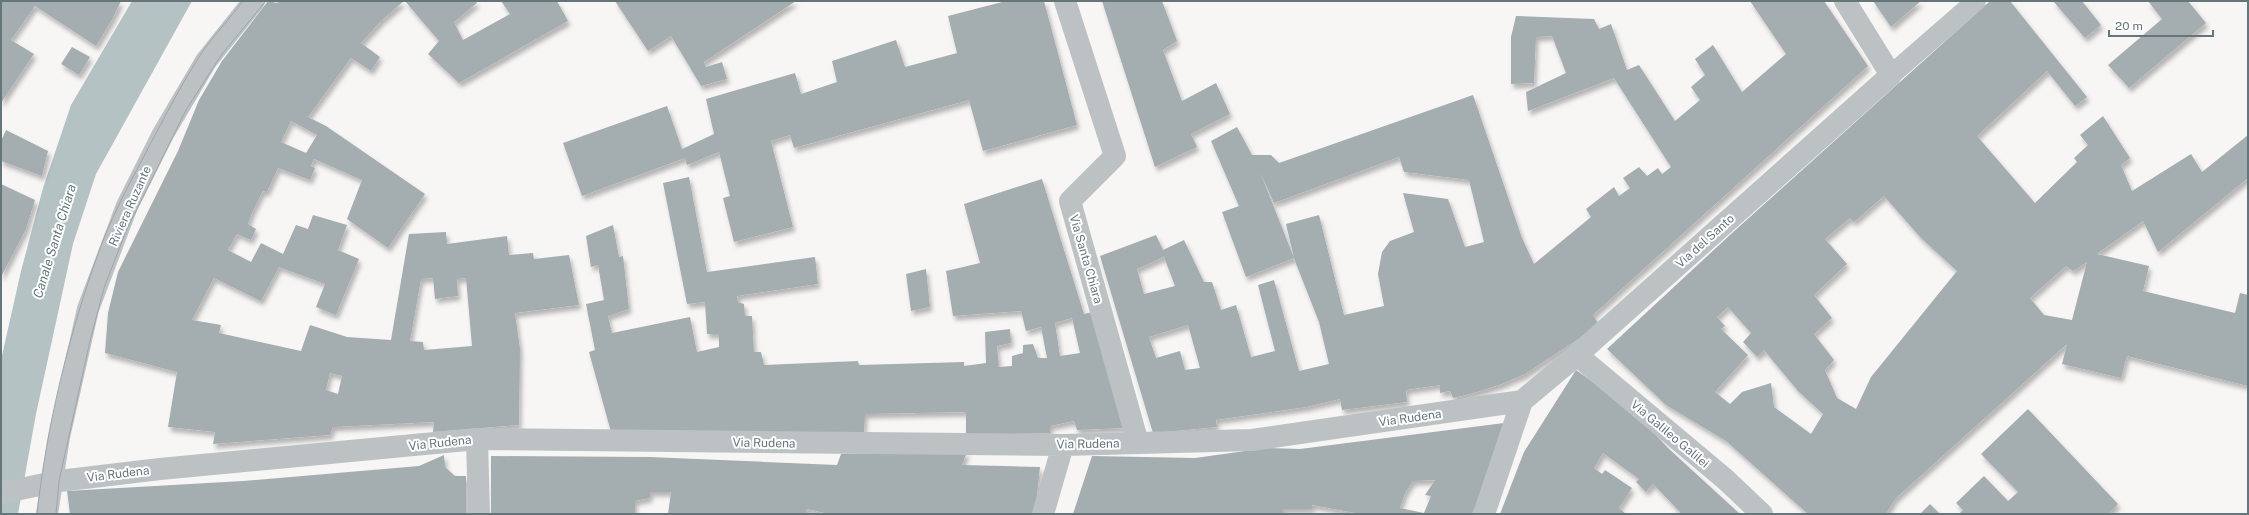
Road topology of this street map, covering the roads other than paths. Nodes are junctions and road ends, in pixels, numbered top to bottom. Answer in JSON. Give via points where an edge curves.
{"nodes":[{"id":1,"x":254,"y":1,"type":"edge"},
{"id":2,"x":1065,"y":1,"type":"edge"},
{"id":3,"x":1845,"y":1,"type":"edge"},
{"id":4,"x":1976,"y":1,"type":"edge"},
{"id":5,"x":1891,"y":75,"type":"junction"},
{"id":6,"x":1577,"y":355,"type":"junction"},
{"id":7,"x":1522,"y":401,"type":"junction"},
{"id":8,"x":477,"y":439,"type":"junction"},
{"id":9,"x":1138,"y":443,"type":"junction"},
{"id":10,"x":1063,"y":445,"type":"junction"},
{"id":11,"x":46,"y":484,"type":"junction"},
{"id":12,"x":4,"y":492,"type":"edge"},
{"id":13,"x":47,"y":514,"type":"edge"},
{"id":14,"x":479,"y":514,"type":"edge"},
{"id":15,"x":1043,"y":514,"type":"edge"},
{"id":16,"x":1484,"y":514,"type":"edge"},
{"id":17,"x":1762,"y":514,"type":"edge"}],
"edges":[{"from":1,"to":11,"type":"street","name":"Riviera Ruzante","via":[[206,61],[163,134],[127,206],[88,309]]},
{"from":2,"to":9,"type":"street","name":"Via Santa Chiara","via":[[1114,156],[1070,202]]},
{"from":3,"to":5,"type":"street"},
{"from":4,"to":5,"type":"street","name":"Via del Santo"},
{"from":5,"to":6,"type":"street","name":"Via del Santo"},
{"from":6,"to":7,"type":"street","name":"Via del Santo"},
{"from":6,"to":17,"type":"street","name":"Via Galileo Galilei","via":[[1725,479]]},
{"from":7,"to":9,"type":"street","name":"Via Rudena","via":[[1252,440]]},
{"from":7,"to":16,"type":"street"},
{"from":8,"to":10,"type":"street","name":"Via Rudena"},
{"from":8,"to":11,"type":"street","name":"Via Rudena","via":[[160,469]]},
{"from":8,"to":14,"type":"street"},
{"from":9,"to":10,"type":"street","name":"Via Rudena"},
{"from":10,"to":15,"type":"street"},
{"from":11,"to":12,"type":"street","name":"Via Rudena"},
{"from":11,"to":13,"type":"street","name":"Riviera Ruzante"}]}
